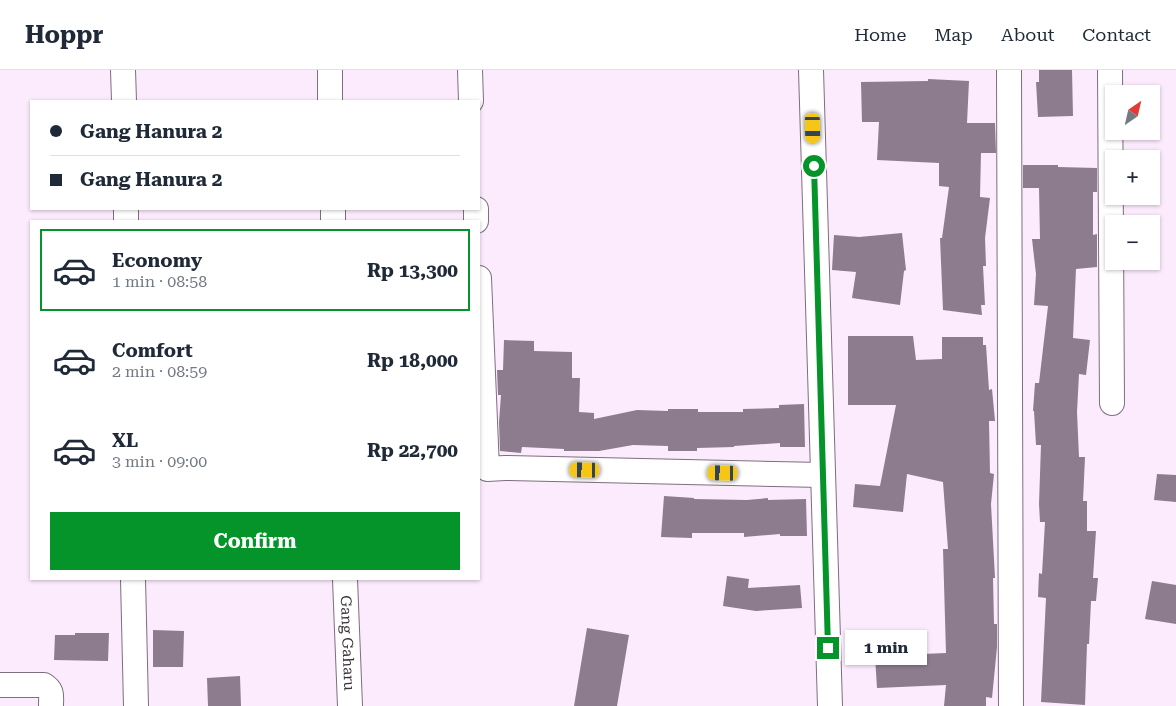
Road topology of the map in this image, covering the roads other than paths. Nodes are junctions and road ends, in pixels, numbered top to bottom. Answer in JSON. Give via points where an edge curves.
{"nodes":[{"id":1,"x":123,"y":70,"type":"edge"},
{"id":2,"x":330,"y":70,"type":"edge"},
{"id":3,"x":470,"y":70,"type":"edge"},
{"id":4,"x":811,"y":70,"type":"edge"},
{"id":5,"x":1009,"y":70,"type":"edge"},
{"id":6,"x":1110,"y":70,"type":"edge"},
{"id":7,"x":124,"y":100,"type":"edge"},
{"id":8,"x":330,"y":100,"type":"edge"},
{"id":9,"x":471,"y":100,"type":"edge"},
{"id":10,"x":480,"y":302,"type":"edge"},
{"id":11,"x":1112,"y":403,"type":"dead end"},
{"id":12,"x":822,"y":475,"type":"junction"},
{"id":13,"x":133,"y":580,"type":"edge"},
{"id":14,"x":345,"y":580,"type":"edge"},
{"id":15,"x":0,"y":685,"type":"edge"},
{"id":16,"x":51,"y":706,"type":"edge"},
{"id":17,"x":136,"y":706,"type":"edge"},
{"id":18,"x":350,"y":706,"type":"edge"},
{"id":19,"x":830,"y":706,"type":"edge"},
{"id":20,"x":1012,"y":706,"type":"edge"}],
"edges":[{"from":1,"to":7,"type":"street"},
{"from":2,"to":8,"type":"street"},
{"from":3,"to":9,"type":"street"},
{"from":4,"to":12,"type":"street"},
{"from":5,"to":20,"type":"street"},
{"from":6,"to":11,"type":"street"},
{"from":10,"to":12,"type":"street","via":[[487,469]]},
{"from":12,"to":19,"type":"street"},
{"from":13,"to":17,"type":"street"},
{"from":14,"to":18,"type":"street","name":"Gang Gaharu"},
{"from":15,"to":16,"type":"street","via":[[44,685],[52,694]]}]}
